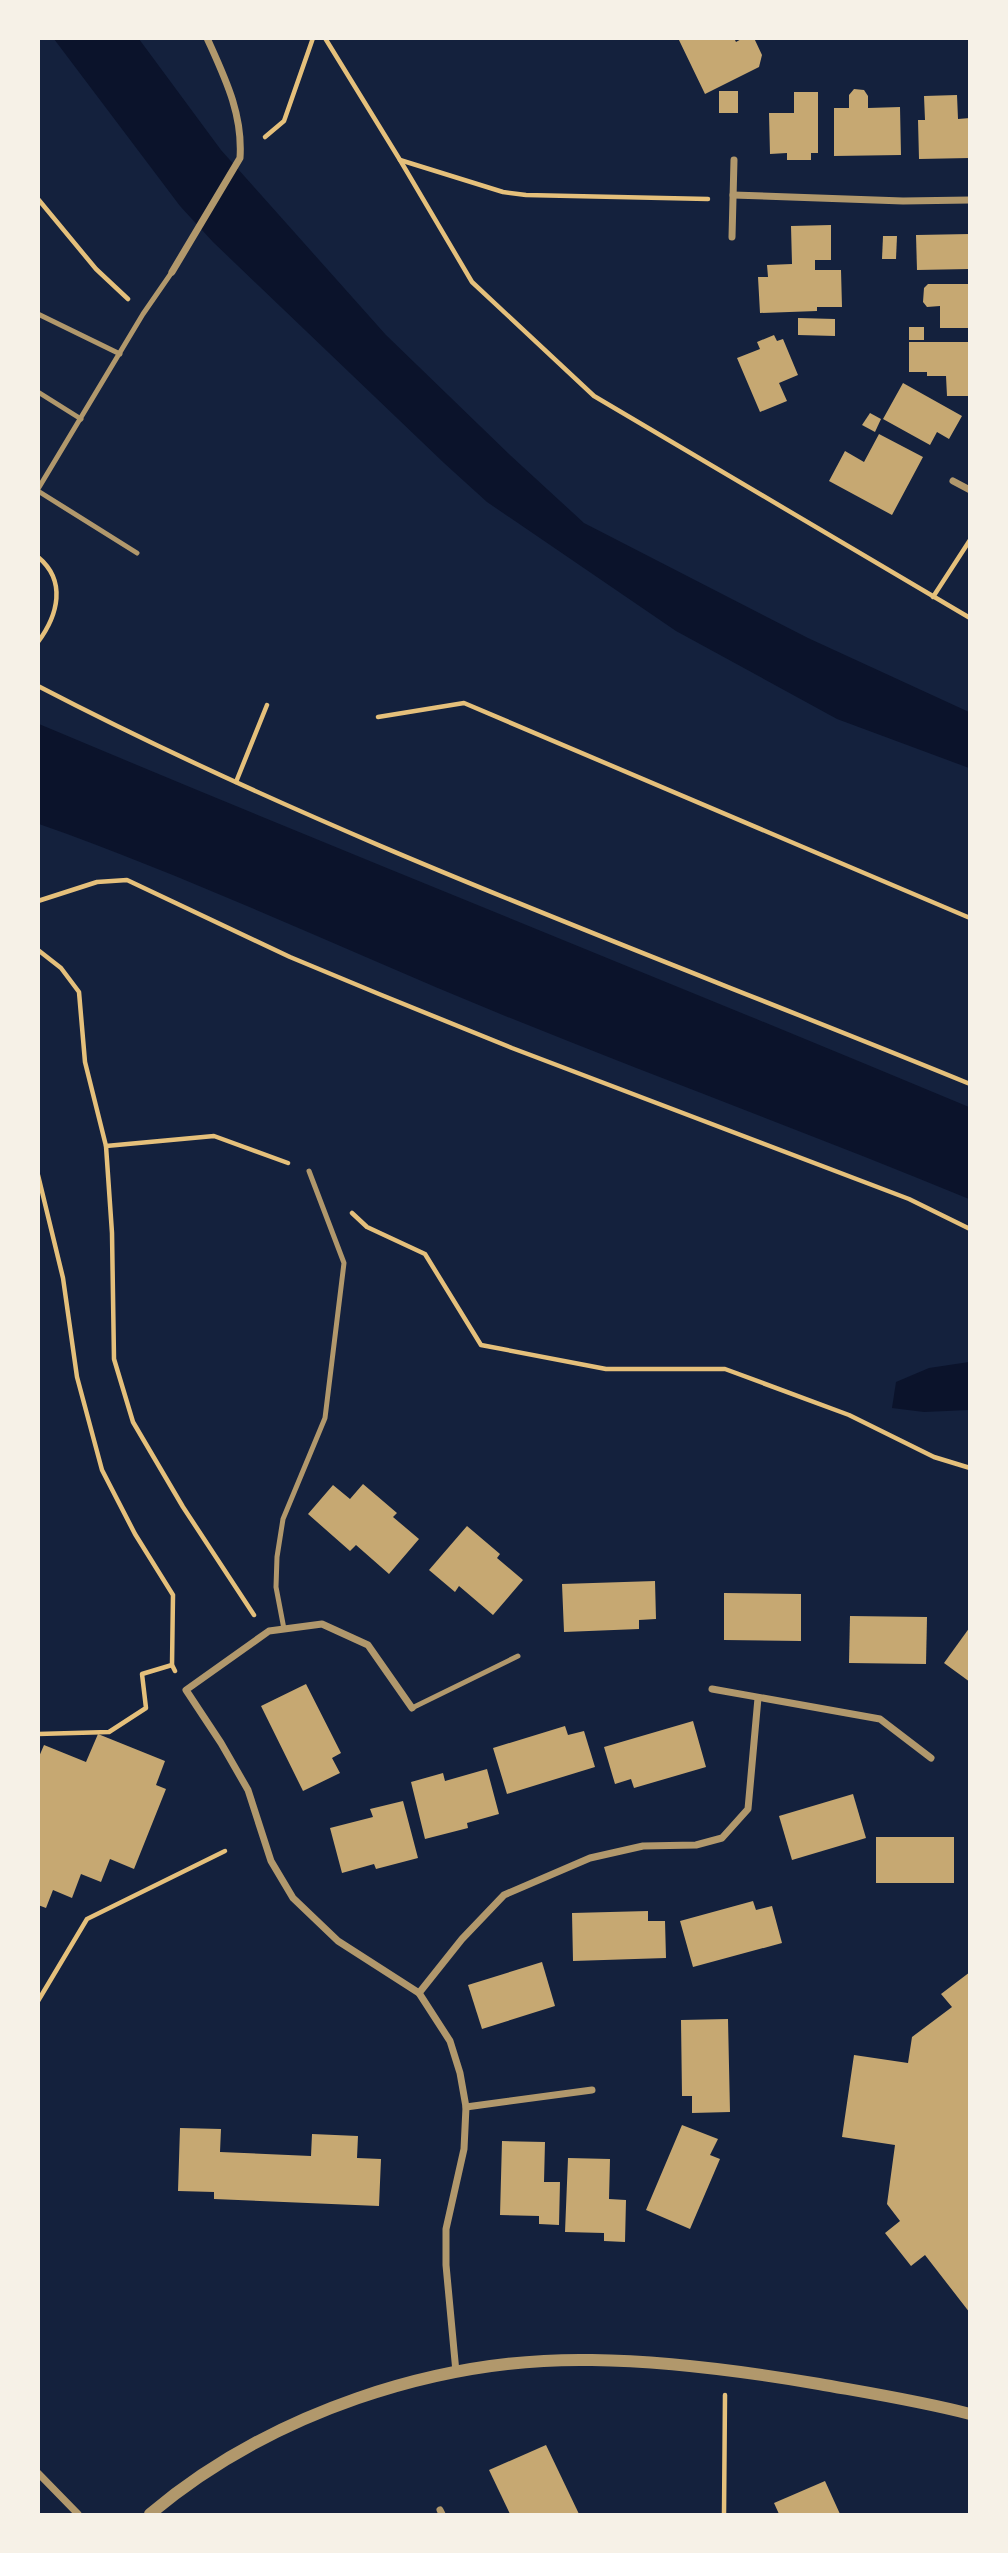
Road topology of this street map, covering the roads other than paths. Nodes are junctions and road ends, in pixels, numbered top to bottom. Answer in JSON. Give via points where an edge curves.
{"nodes":[{"id":1,"x":207,"y":38,"type":"edge"},
{"id":2,"x":734,"y":160,"type":"dead end"},
{"id":3,"x":733,"y":197,"type":"junction"},
{"id":4,"x":970,"y":200,"type":"edge"},
{"id":5,"x":732,"y":237,"type":"dead end"},
{"id":6,"x":172,"y":272,"type":"joint"},
{"id":7,"x":38,"y":314,"type":"edge"},
{"id":8,"x":120,"y":354,"type":"junction"},
{"id":9,"x":38,"y":392,"type":"edge"},
{"id":10,"x":81,"y":419,"type":"junction"},
{"id":11,"x":953,"y":481,"type":"dead end"},
{"id":12,"x":970,"y":489,"type":"edge"},
{"id":13,"x":38,"y":490,"type":"edge"},
{"id":14,"x":137,"y":553,"type":"dead end"},
{"id":15,"x":309,"y":1171,"type":"road end"},
{"id":16,"x":284,"y":1629,"type":"junction"},
{"id":17,"x":518,"y":1656,"type":"dead end"},
{"id":18,"x":712,"y":1689,"type":"dead end"},
{"id":19,"x":758,"y":1698,"type":"junction"},
{"id":20,"x":412,"y":1708,"type":"joint"},
{"id":21,"x":931,"y":1758,"type":"dead end"},
{"id":22,"x":419,"y":1993,"type":"junction"},
{"id":23,"x":592,"y":2090,"type":"dead end"},
{"id":24,"x":466,"y":2107,"type":"junction"},
{"id":25,"x":456,"y":2372,"type":"junction"},
{"id":26,"x":970,"y":2414,"type":"edge"},
{"id":27,"x":38,"y":2473,"type":"edge"},
{"id":28,"x":78,"y":2515,"type":"edge"},
{"id":29,"x":150,"y":2515,"type":"edge"}],
"edges":[{"from":1,"to":6,"type":"street","via":[[238,114],[240,158]]},
{"from":2,"to":3,"type":"street"},
{"from":3,"to":4,"type":"street"},
{"from":3,"to":5,"type":"street"},
{"from":6,"to":8,"type":"lane"},
{"from":7,"to":8,"type":"lane"},
{"from":8,"to":10,"type":"lane"},
{"from":9,"to":10,"type":"lane"},
{"from":10,"to":13,"type":"lane"},
{"from":11,"to":12,"type":"street"},
{"from":13,"to":14,"type":"lane"},
{"from":15,"to":16,"type":"lane","via":[[344,1263],[325,1418],[283,1519],[276,1587]]},
{"from":16,"to":20,"type":"street","via":[[322,1624],[368,1645]]},
{"from":16,"to":22,"type":"street","via":[[269,1631],[186,1690],[248,1790],[271,1861],[293,1898],[338,1941]]},
{"from":17,"to":20,"type":"lane"},
{"from":18,"to":19,"type":"street"},
{"from":19,"to":21,"type":"street","via":[[880,1719]]},
{"from":19,"to":22,"type":"street","via":[[748,1809],[722,1838],[696,1845],[643,1846],[590,1858],[504,1895]]},
{"from":22,"to":24,"type":"street","via":[[450,2041]]},
{"from":23,"to":24,"type":"street"},
{"from":24,"to":25,"type":"street","via":[[464,2149],[446,2229]]},
{"from":25,"to":26,"type":"street","via":[[589,2360],[653,2362],[726,2369]]},
{"from":25,"to":29,"type":"street","via":[[381,2390],[289,2426],[253,2443]]},
{"from":27,"to":28,"type":"street"}]}
